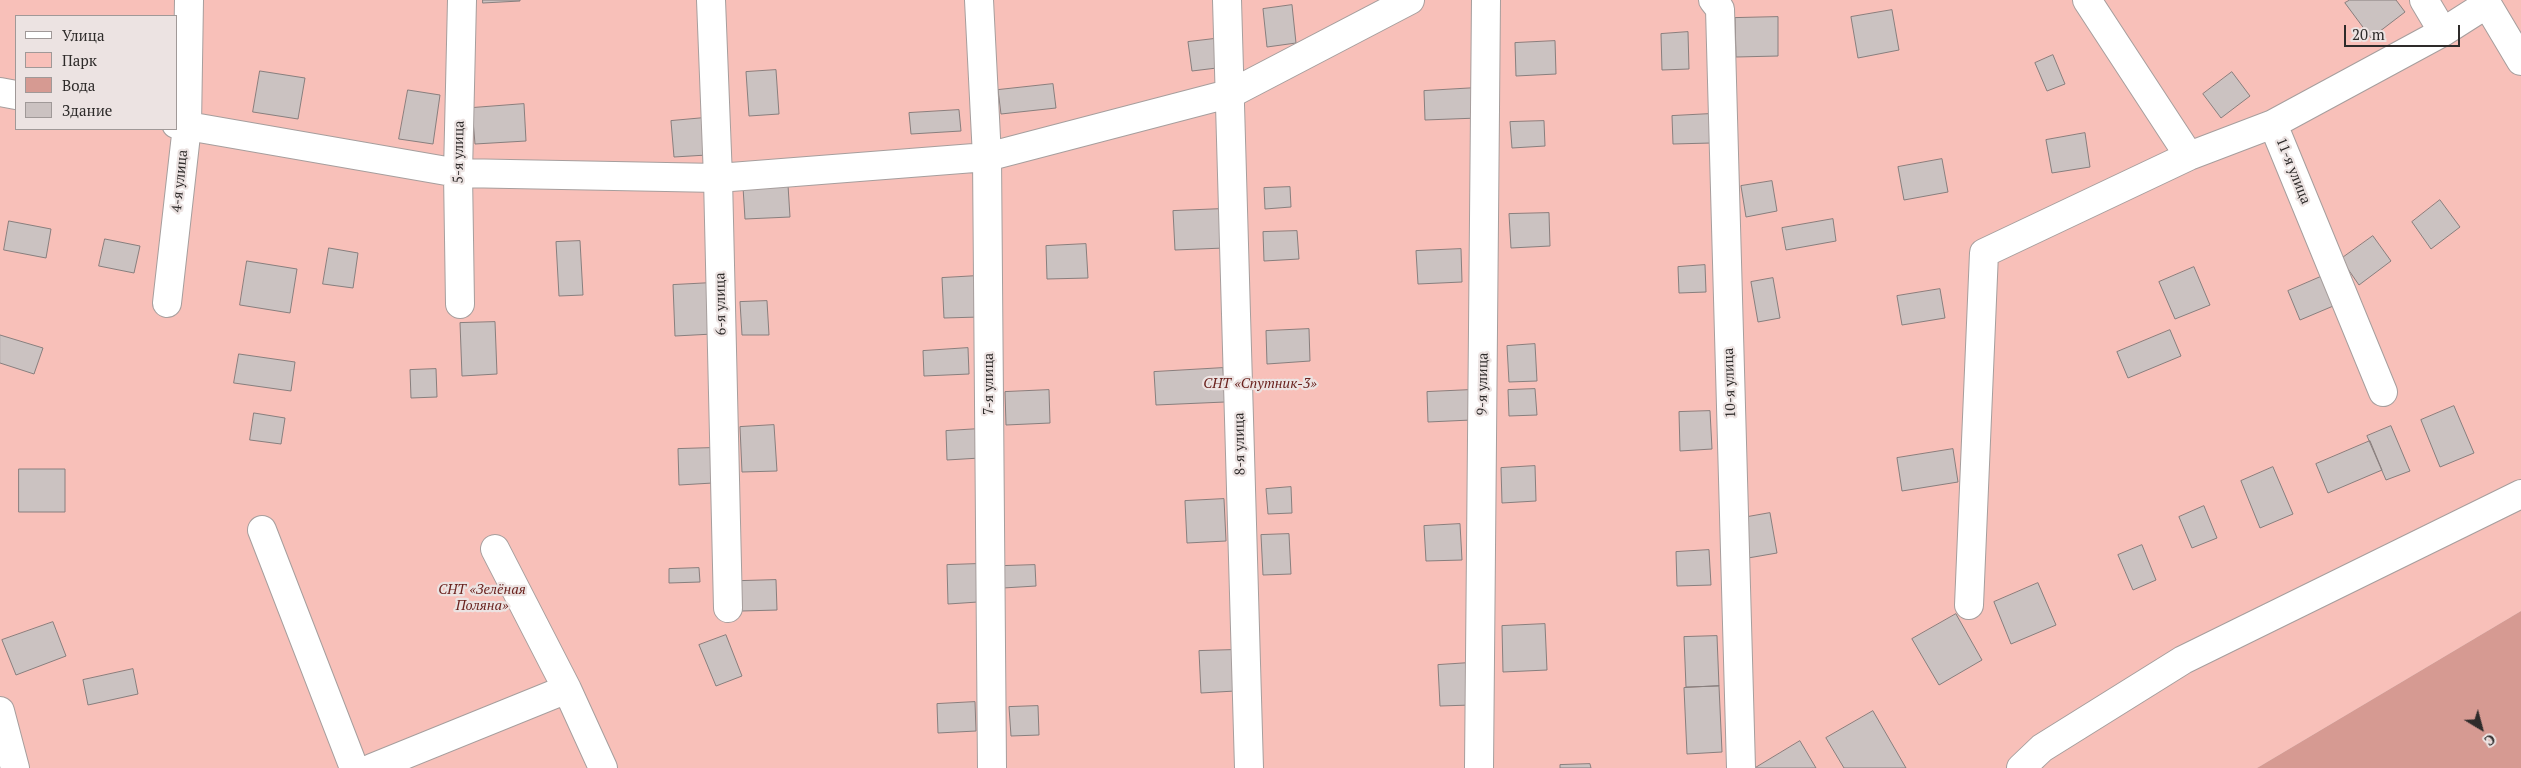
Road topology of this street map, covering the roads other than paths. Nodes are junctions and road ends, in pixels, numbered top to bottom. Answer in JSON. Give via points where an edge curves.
{"nodes":[{"id":1,"x":189,"y":0,"type":"edge"},
{"id":2,"x":462,"y":0,"type":"edge"},
{"id":3,"x":711,"y":0,"type":"edge"},
{"id":4,"x":979,"y":0,"type":"edge"},
{"id":5,"x":1227,"y":0,"type":"edge"},
{"id":6,"x":1410,"y":0,"type":"edge"},
{"id":7,"x":1486,"y":0,"type":"edge"},
{"id":8,"x":1713,"y":0,"type":"edge"},
{"id":9,"x":2087,"y":0,"type":"edge"},
{"id":10,"x":2424,"y":0,"type":"edge"},
{"id":11,"x":2444,"y":32,"type":"junction"},
{"id":12,"x":2521,"y":61,"type":"edge"},
{"id":13,"x":0,"y":92,"type":"edge"},
{"id":14,"x":1232,"y":93,"type":"junction"},
{"id":15,"x":15,"y":95,"type":"edge"},
{"id":16,"x":2273,"y":124,"type":"junction"},
{"id":17,"x":181,"y":125,"type":"edge"},
{"id":18,"x":2189,"y":156,"type":"junction"},
{"id":19,"x":987,"y":157,"type":"junction"},
{"id":20,"x":458,"y":173,"type":"junction"},
{"id":21,"x":718,"y":178,"type":"junction"},
{"id":22,"x":167,"y":302,"type":"dead end"},
{"id":23,"x":460,"y":304,"type":"dead end"},
{"id":24,"x":2383,"y":392,"type":"dead end"},
{"id":25,"x":2521,"y":494,"type":"edge"},
{"id":26,"x":262,"y":530,"type":"dead end"},
{"id":27,"x":495,"y":549,"type":"dead end"},
{"id":28,"x":1969,"y":605,"type":"dead end"},
{"id":29,"x":728,"y":608,"type":"dead end"},
{"id":30,"x":567,"y":689,"type":"junction"},
{"id":31,"x":0,"y":711,"type":"edge"},
{"id":32,"x":15,"y":768,"type":"edge"},
{"id":33,"x":354,"y":768,"type":"edge"},
{"id":34,"x":372,"y":768,"type":"edge"},
{"id":35,"x":603,"y":768,"type":"edge"},
{"id":36,"x":992,"y":768,"type":"edge"},
{"id":37,"x":1249,"y":768,"type":"edge"},
{"id":38,"x":1479,"y":768,"type":"edge"},
{"id":39,"x":1741,"y":768,"type":"edge"},
{"id":40,"x":2021,"y":768,"type":"edge"}],
"edges":[{"from":1,"to":17,"type":"street","name":"4-я улица"},
{"from":2,"to":20,"type":"street","name":"5-я улица"},
{"from":3,"to":21,"type":"street","name":"6-я улица"},
{"from":4,"to":19,"type":"street","name":"7-я улица"},
{"from":5,"to":14,"type":"street","name":"8-я улица"},
{"from":6,"to":14,"type":"street"},
{"from":7,"to":38,"type":"street","name":"9-я улица"},
{"from":8,"to":39,"type":"street","name":"10-я улица","via":[[1720,9]]},
{"from":9,"to":18,"type":"street"},
{"from":10,"to":11,"type":"street"},
{"from":11,"to":12,"type":"street","via":[[2488,4]]},
{"from":11,"to":16,"type":"street"},
{"from":13,"to":15,"type":"street"},
{"from":14,"to":19,"type":"street"},
{"from":14,"to":37,"type":"street","name":"8-я улица"},
{"from":16,"to":18,"type":"street","name":"11-я улица"},
{"from":16,"to":24,"type":"street","name":"11-я улица"},
{"from":17,"to":20,"type":"street"},
{"from":17,"to":22,"type":"street","name":"4-я улица"},
{"from":18,"to":28,"type":"street","name":"11-я улица","via":[[1984,253]]},
{"from":19,"to":21,"type":"street"},
{"from":19,"to":36,"type":"street","name":"7-я улица"},
{"from":20,"to":21,"type":"street"},
{"from":20,"to":23,"type":"street","name":"5-я улица"},
{"from":21,"to":29,"type":"street","name":"6-я улица"},
{"from":25,"to":40,"type":"street","via":[[2183,660],[2042,748]]},
{"from":26,"to":33,"type":"street"},
{"from":27,"to":30,"type":"street"},
{"from":30,"to":34,"type":"street"},
{"from":30,"to":35,"type":"street"},
{"from":31,"to":32,"type":"street"}]}
